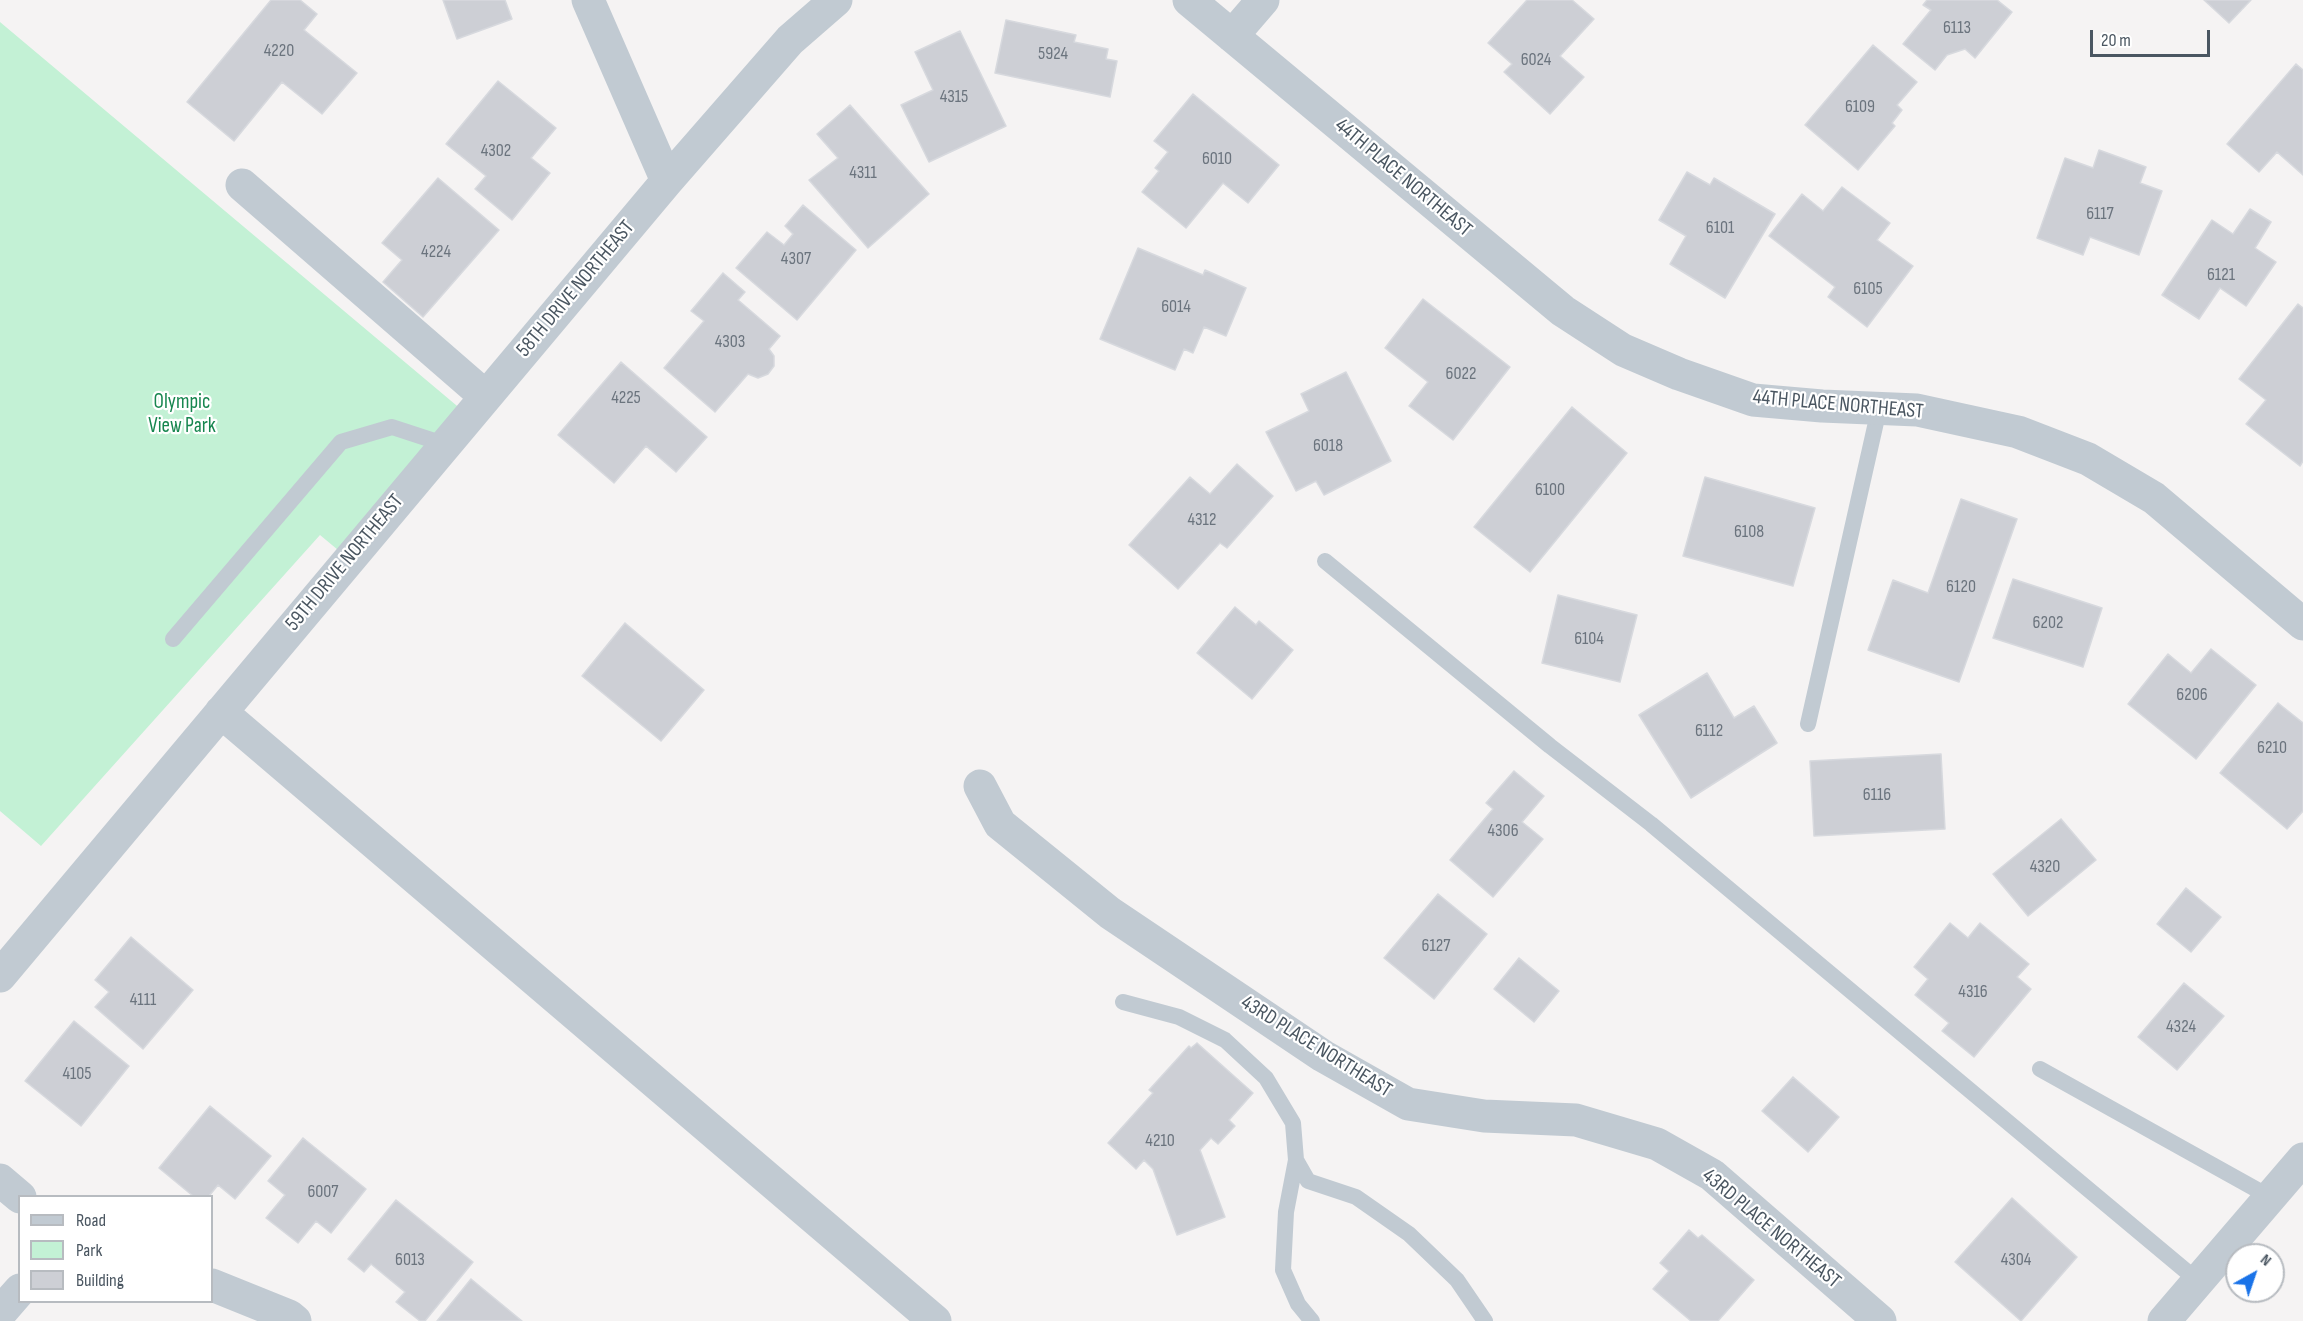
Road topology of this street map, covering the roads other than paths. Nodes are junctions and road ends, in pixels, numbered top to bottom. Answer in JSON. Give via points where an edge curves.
{"nodes":[{"id":1,"x":588,"y":0,"type":"edge"},
{"id":2,"x":836,"y":0,"type":"edge"},
{"id":3,"x":1189,"y":0,"type":"edge"},
{"id":4,"x":1263,"y":0,"type":"edge"},
{"id":5,"x":1232,"y":36,"type":"junction"},
{"id":6,"x":667,"y":181,"type":"junction"},
{"id":7,"x":242,"y":185,"type":"dead end"},
{"id":8,"x":485,"y":396,"type":"junction"},
{"id":9,"x":1880,"y":409,"type":"junction"},
{"id":10,"x":444,"y":444,"type":"junction"},
{"id":11,"x":1325,"y":561,"type":"dead end"},
{"id":12,"x":2303,"y":624,"type":"edge"},
{"id":13,"x":173,"y":639,"type":"dead end"},
{"id":14,"x":221,"y":712,"type":"junction"},
{"id":15,"x":1809,"y":724,"type":"dead end"},
{"id":16,"x":980,"y":786,"type":"dead end"},
{"id":17,"x":0,"y":976,"type":"edge"},
{"id":18,"x":1123,"y":1002,"type":"dead end"},
{"id":19,"x":2040,"y":1069,"type":"dead end"},
{"id":20,"x":2303,"y":1159,"type":"edge"},
{"id":21,"x":1296,"y":1160,"type":"junction"},
{"id":22,"x":0,"y":1180,"type":"edge"},
{"id":23,"x":18,"y":1195,"type":"edge"},
{"id":24,"x":2271,"y":1197,"type":"junction"},
{"id":25,"x":2198,"y":1281,"type":"junction"},
{"id":26,"x":213,"y":1285,"type":"edge"},
{"id":27,"x":18,"y":1292,"type":"edge"},
{"id":28,"x":0,"y":1313,"type":"edge"},
{"id":29,"x":295,"y":1321,"type":"edge"},
{"id":30,"x":935,"y":1321,"type":"edge"},
{"id":31,"x":1312,"y":1321,"type":"edge"},
{"id":32,"x":1485,"y":1321,"type":"edge"},
{"id":33,"x":1880,"y":1321,"type":"edge"},
{"id":34,"x":2164,"y":1321,"type":"edge"}],
"edges":[{"from":1,"to":6,"type":"street"},
{"from":2,"to":6,"type":"street","name":"58TH DRIVE NORTHEAST","via":[[790,40]]},
{"from":3,"to":5,"type":"street","name":"44TH PLACE NORTHEAST"},
{"from":4,"to":5,"type":"street"},
{"from":5,"to":9,"type":"street","name":"44TH PLACE NORTHEAST","via":[[1563,311],[1623,350],[1753,400]]},
{"from":6,"to":8,"type":"street","name":"58TH DRIVE NORTHEAST"},
{"from":7,"to":8,"type":"street"},
{"from":8,"to":10,"type":"street","name":"59TH DRIVE NORTHEAST"},
{"from":9,"to":12,"type":"street","name":"44TH PLACE NORTHEAST","via":[[1917,410],[2018,432],[2088,459],[2154,498]]},
{"from":9,"to":15,"type":"lane"},
{"from":10,"to":13,"type":"lane","via":[[392,427],[341,442]]},
{"from":10,"to":14,"type":"street","name":"59TH DRIVE NORTHEAST"},
{"from":11,"to":25,"type":"lane","via":[[1651,824]]},
{"from":14,"to":17,"type":"street","name":"59TH DRIVE NORTHEAST"},
{"from":14,"to":30,"type":"street"},
{"from":16,"to":33,"type":"street","name":"43RD PLACE NORTHEAST","via":[[1000,824],[1110,913],[1323,1056],[1408,1104],[1484,1116],[1576,1120],[1657,1144],[1712,1175]]},
{"from":18,"to":21,"type":"lane","via":[[1179,1017],[1226,1040],[1266,1078],[1293,1123]]},
{"from":19,"to":24,"type":"lane"},
{"from":20,"to":24,"type":"street"},
{"from":21,"to":31,"type":"lane","via":[[1286,1212],[1283,1270],[1298,1304]]},
{"from":21,"to":32,"type":"lane","via":[[1308,1181],[1356,1197],[1409,1234],[1457,1280]]},
{"from":22,"to":23,"type":"street"},
{"from":24,"to":25,"type":"street"},
{"from":25,"to":34,"type":"street"},
{"from":26,"to":29,"type":"street"},
{"from":27,"to":28,"type":"street"}]}
